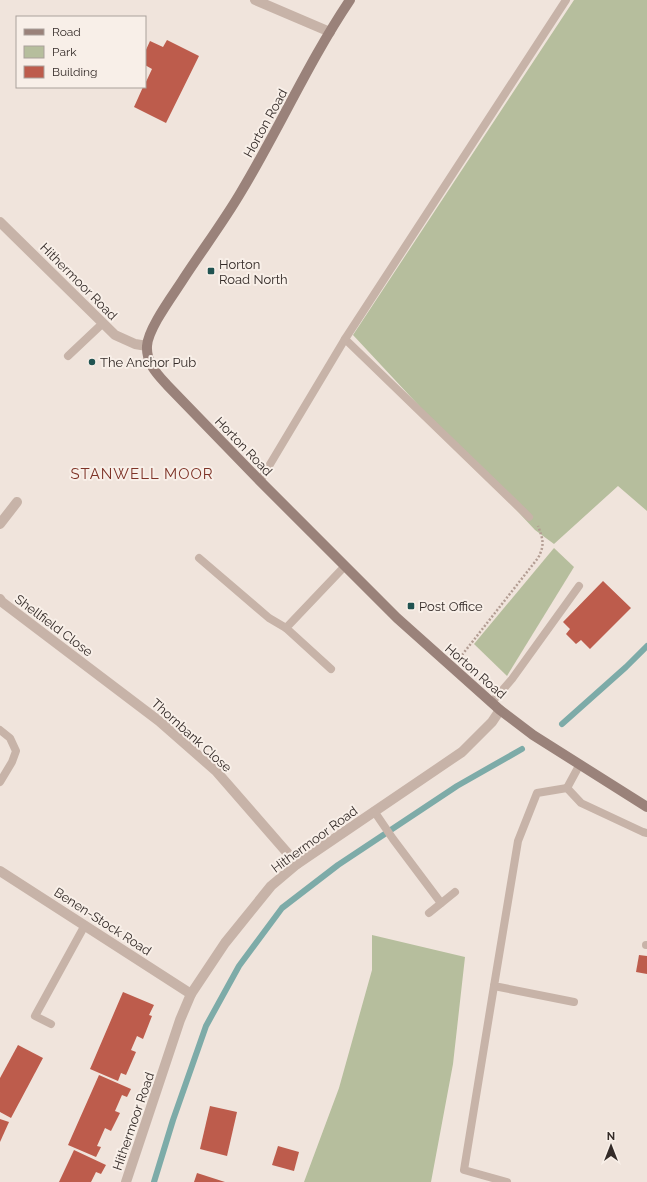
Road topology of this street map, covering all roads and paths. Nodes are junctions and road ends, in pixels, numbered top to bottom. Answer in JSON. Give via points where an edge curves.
{"nodes":[{"id":1,"x":256,"y":0,"type":"edge"},
{"id":2,"x":350,"y":0,"type":"edge"},
{"id":3,"x":566,"y":0,"type":"edge"},
{"id":4,"x":330,"y":32,"type":"junction"},
{"id":5,"x":0,"y":222,"type":"edge"},
{"id":6,"x":103,"y":323,"type":"junction"},
{"id":7,"x":345,"y":339,"type":"junction"},
{"id":8,"x":147,"y":346,"type":"junction"},
{"id":9,"x":68,"y":356,"type":"dead end"},
{"id":10,"x":260,"y":481,"type":"junction"},
{"id":11,"x":17,"y":502,"type":"dead end"},
{"id":12,"x":529,"y":517,"type":"joint"},
{"id":13,"x":0,"y":524,"type":"edge"},
{"id":14,"x":199,"y":558,"type":"dead end"},
{"id":15,"x":344,"y":566,"type":"junction"},
{"id":16,"x":579,"y":586,"type":"dead end"},
{"id":17,"x":0,"y":599,"type":"edge"},
{"id":18,"x":286,"y":628,"type":"junction"},
{"id":19,"x":452,"y":668,"type":"junction"},
{"id":20,"x":331,"y":669,"type":"dead end"},
{"id":21,"x":93,"y":670,"type":"joint"},
{"id":22,"x":492,"y":702,"type":"junction"},
{"id":23,"x":500,"y":710,"type":"junction"},
{"id":24,"x":0,"y":730,"type":"edge"},
{"id":25,"x":580,"y":764,"type":"junction"},
{"id":26,"x":0,"y":782,"type":"edge"},
{"id":27,"x":567,"y":788,"type":"junction"},
{"id":28,"x":647,"y":807,"type":"edge"},
{"id":29,"x":374,"y":812,"type":"junction"},
{"id":30,"x":647,"y":833,"type":"edge"},
{"id":31,"x":297,"y":864,"type":"junction"},
{"id":32,"x":0,"y":871,"type":"edge"},
{"id":33,"x":455,"y":892,"type":"dead end"},
{"id":34,"x":441,"y":903,"type":"junction"},
{"id":35,"x":429,"y":913,"type":"dead end"},
{"id":36,"x":84,"y":925,"type":"junction"},
{"id":37,"x":494,"y":986,"type":"junction"},
{"id":38,"x":191,"y":994,"type":"junction"},
{"id":39,"x":574,"y":1002,"type":"dead end"},
{"id":40,"x":51,"y":1024,"type":"dead end"},
{"id":41,"x":126,"y":1182,"type":"edge"},
{"id":42,"x":507,"y":1182,"type":"edge"}],
"edges":[{"from":1,"to":4,"type":"street"},
{"from":2,"to":4,"type":"street","name":"Horton Road"},
{"from":3,"to":7,"type":"lane"},
{"from":4,"to":8,"type":"street","name":"Horton Road","via":[[241,192],[153,327]]},
{"from":5,"to":6,"type":"street","name":"Hithermoor Road"},
{"from":6,"to":8,"type":"street","name":"Hithermoor Road","via":[[115,335],[135,344]]},
{"from":6,"to":9,"type":"lane"},
{"from":7,"to":10,"type":"lane"},
{"from":7,"to":12,"type":"lane"},
{"from":8,"to":10,"type":"street","name":"Horton Road","via":[[149,360],[156,372]]},
{"from":10,"to":15,"type":"street","name":"Horton Road"},
{"from":11,"to":13,"type":"street"},
{"from":12,"to":19,"type":"path","via":[[538,527],[543,540],[542,551]]},
{"from":14,"to":18,"type":"lane","via":[[269,618]]},
{"from":15,"to":18,"type":"lane"},
{"from":15,"to":19,"type":"street","name":"Horton Road"},
{"from":16,"to":22,"type":"lane","via":[[512,679]]},
{"from":17,"to":21,"type":"street","name":"Shellfield Close"},
{"from":18,"to":20,"type":"lane"},
{"from":19,"to":22,"type":"street","name":"Horton Road"},
{"from":21,"to":31,"type":"street","name":"Thornbank Close","via":[[159,721],[216,771]]},
{"from":22,"to":23,"type":"street","name":"Horton Road"},
{"from":23,"to":25,"type":"street","name":"Horton Road"},
{"from":23,"to":29,"type":"street","name":"Hithermoor Road","via":[[492,722],[462,752]]},
{"from":24,"to":26,"type":"lane","via":[[10,738],[16,751]]},
{"from":25,"to":27,"type":"lane"},
{"from":25,"to":28,"type":"street","name":"Horton Road"},
{"from":27,"to":30,"type":"lane","via":[[580,802]]},
{"from":27,"to":37,"type":"lane","via":[[537,793],[518,841]]},
{"from":29,"to":31,"type":"street","name":"Hithermoor Road"},
{"from":29,"to":34,"type":"lane"},
{"from":31,"to":38,"type":"street","name":"Hithermoor Road","via":[[271,886],[229,937]]},
{"from":32,"to":36,"type":"street","name":"Benen-Stock Road"},
{"from":33,"to":34,"type":"lane"},
{"from":34,"to":35,"type":"lane"},
{"from":36,"to":38,"type":"street","name":"Benen-Stock Road"},
{"from":36,"to":40,"type":"lane","via":[[35,1016]]},
{"from":37,"to":39,"type":"lane"},
{"from":37,"to":42,"type":"lane","via":[[464,1170]]},
{"from":38,"to":41,"type":"street","name":"Hithermoor Road"}]}
